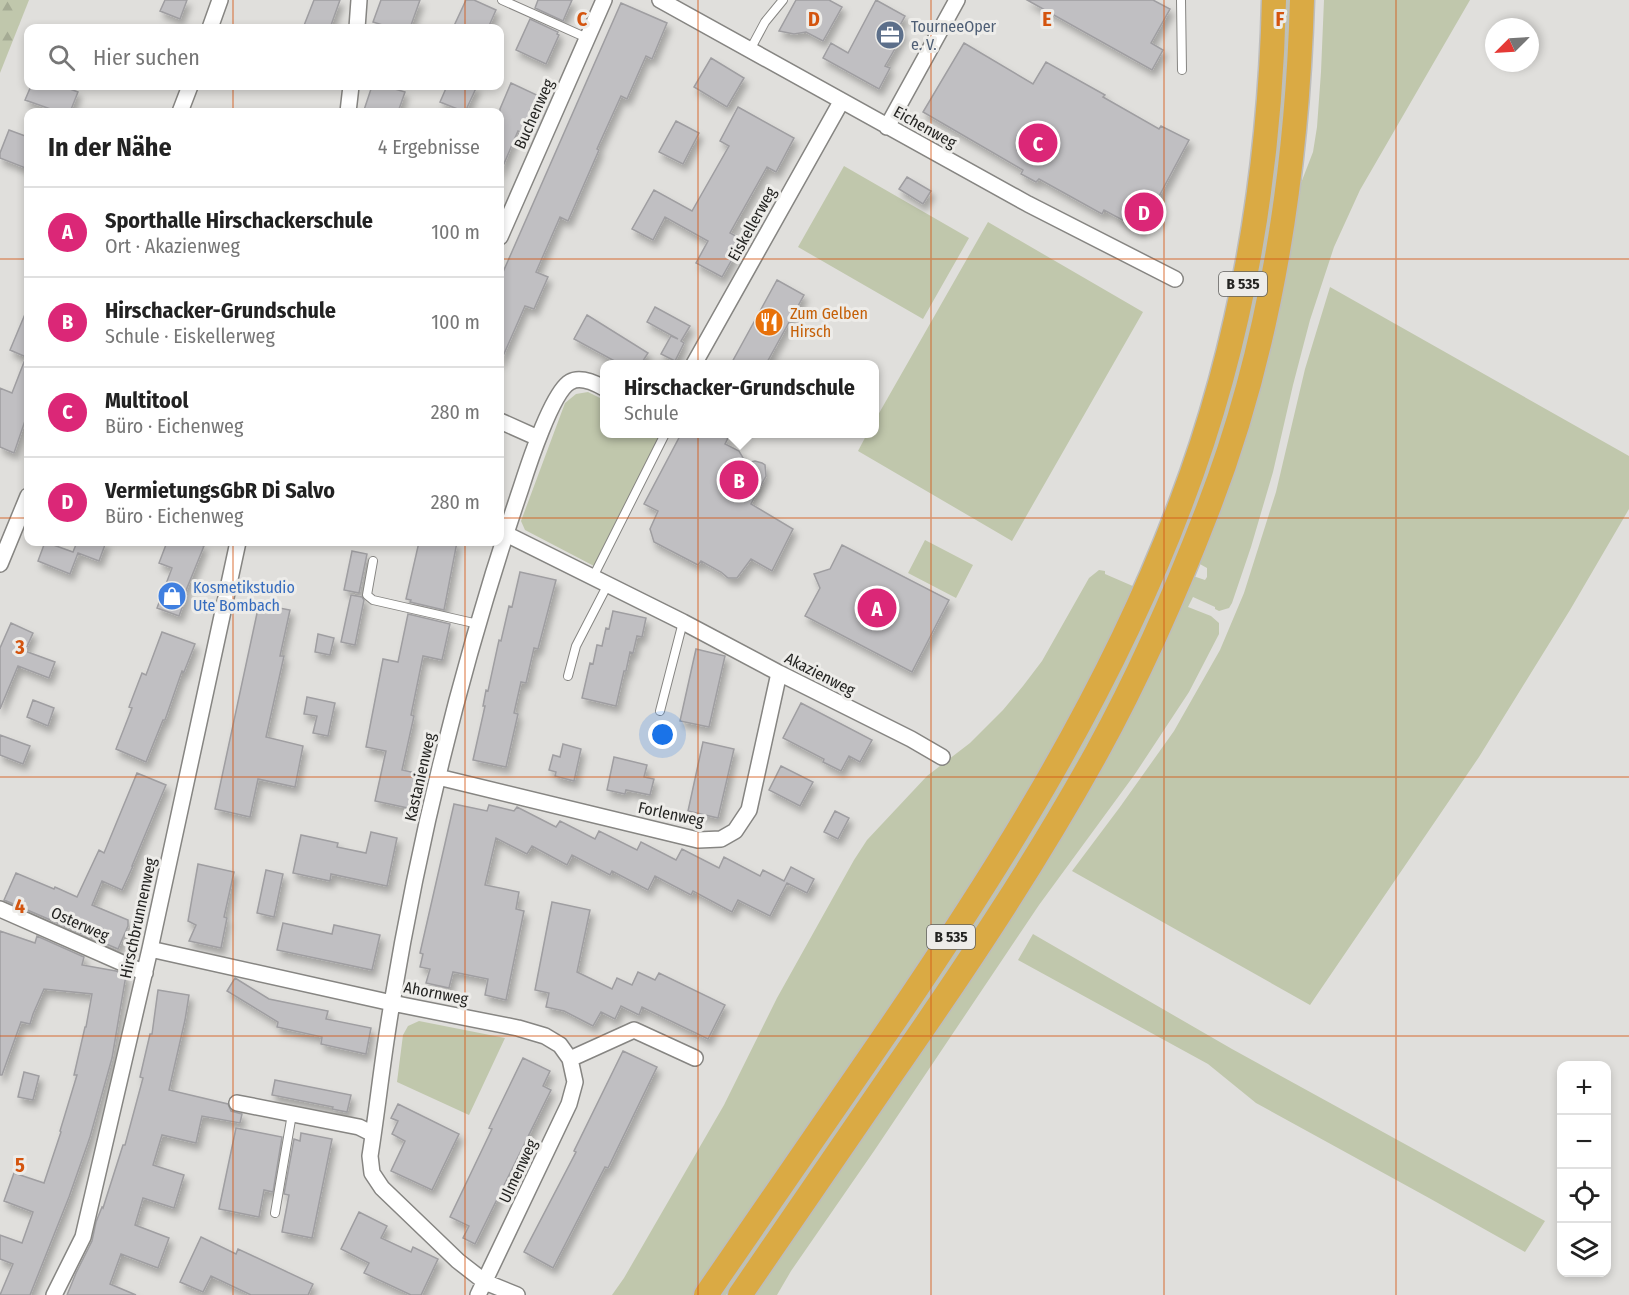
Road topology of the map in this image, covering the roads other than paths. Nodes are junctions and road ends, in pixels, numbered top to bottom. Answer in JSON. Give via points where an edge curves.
{"nodes":[{"id":1,"x":220,"y":0,"type":"edge"},
{"id":2,"x":359,"y":0,"type":"edge"},
{"id":3,"x":502,"y":0,"type":"edge"},
{"id":4,"x":604,"y":0,"type":"edge"},
{"id":5,"x":660,"y":0,"type":"edge"},
{"id":6,"x":783,"y":0,"type":"edge"},
{"id":7,"x":957,"y":0,"type":"edge"},
{"id":8,"x":1181,"y":0,"type":"edge"},
{"id":9,"x":1274,"y":0,"type":"edge"},
{"id":10,"x":1302,"y":0,"type":"edge"},
{"id":11,"x":211,"y":24,"type":"edge"},
{"id":12,"x":357,"y":24,"type":"edge"},
{"id":13,"x":587,"y":38,"type":"junction"},
{"id":14,"x":750,"y":50,"type":"junction"},
{"id":15,"x":1182,"y":70,"type":"dead end"},
{"id":16,"x":188,"y":90,"type":"edge"},
{"id":17,"x":351,"y":90,"type":"edge"},
{"id":18,"x":841,"y":102,"type":"junction"},
{"id":19,"x":182,"y":108,"type":"edge"},
{"id":20,"x":348,"y":108,"type":"edge"},
{"id":21,"x":887,"y":127,"type":"junction"},
{"id":22,"x":504,"y":228,"type":"edge"},
{"id":23,"x":1175,"y":279,"type":"dead end"},
{"id":24,"x":696,"y":360,"type":"edge"},
{"id":25,"x":600,"y":386,"type":"edge"},
{"id":26,"x":504,"y":423,"type":"edge"},
{"id":27,"x":538,"y":438,"type":"junction"},
{"id":28,"x":663,"y":438,"type":"edge"},
{"id":29,"x":24,"y":506,"type":"edge"},
{"id":30,"x":506,"y":534,"type":"junction"},
{"id":31,"x":504,"y":540,"type":"edge"},
{"id":32,"x":237,"y":546,"type":"edge"},
{"id":33,"x":502,"y":546,"type":"edge"},
{"id":34,"x":373,"y":561,"type":"dead end"},
{"id":35,"x":0,"y":564,"type":"edge"},
{"id":36,"x":593,"y":577,"type":"junction"},
{"id":37,"x":608,"y":584,"type":"junction"},
{"id":38,"x":683,"y":622,"type":"junction"},
{"id":39,"x":478,"y":624,"type":"junction"},
{"id":40,"x":778,"y":673,"type":"junction"},
{"id":41,"x":568,"y":676,"type":"dead end"},
{"id":42,"x":660,"y":711,"type":"dead end"},
{"id":43,"x":942,"y":757,"type":"dead end"},
{"id":44,"x":438,"y":777,"type":"junction"},
{"id":45,"x":0,"y":909,"type":"edge"},
{"id":46,"x":150,"y":949,"type":"junction"},
{"id":47,"x":145,"y":973,"type":"junction"},
{"id":48,"x":392,"y":1003,"type":"junction"},
{"id":49,"x":695,"y":1058,"type":"dead end"},
{"id":50,"x":570,"y":1059,"type":"junction"},
{"id":51,"x":237,"y":1103,"type":"dead end"},
{"id":52,"x":292,"y":1114,"type":"junction"},
{"id":53,"x":373,"y":1134,"type":"junction"},
{"id":54,"x":275,"y":1213,"type":"dead end"},
{"id":55,"x":481,"y":1288,"type":"edge"},
{"id":56,"x":54,"y":1295,"type":"edge"},
{"id":57,"x":517,"y":1295,"type":"edge"},
{"id":58,"x":705,"y":1295,"type":"edge"},
{"id":59,"x":740,"y":1295,"type":"edge"}],
"edges":[{"from":1,"to":11,"type":"street"},
{"from":2,"to":12,"type":"street"},
{"from":3,"to":13,"type":"lane"},
{"from":4,"to":13,"type":"street","name":"Buchenweg"},
{"from":5,"to":14,"type":"street","name":"Eichenweg"},
{"from":6,"to":14,"type":"lane"},
{"from":7,"to":21,"type":"street"},
{"from":8,"to":15,"type":"lane"},
{"from":9,"to":58,"type":"highway","number":"B 535","via":[[1268,116],[1233,331],[1182,501],[1139,605],[1070,743],[965,916]]},
{"from":10,"to":59,"type":"highway","number":"B 535","via":[[1293,151],[1260,341],[1209,507],[1182,573],[1097,751],[1039,851],[940,1004]]},
{"from":13,"to":22,"type":"street","name":"Buchenweg"},
{"from":14,"to":18,"type":"street","name":"Eichenweg"},
{"from":16,"to":19,"type":"street"},
{"from":17,"to":20,"type":"street"},
{"from":18,"to":21,"type":"street","name":"Eichenweg"},
{"from":18,"to":24,"type":"street","name":"Eiskellerweg"},
{"from":21,"to":23,"type":"street","name":"Eichenweg"},
{"from":25,"to":27,"type":"street","via":[[571,381],[560,391]]},
{"from":26,"to":27,"type":"street"},
{"from":27,"to":30,"type":"street","name":"Kastanienweg"},
{"from":28,"to":36,"type":"lane"},
{"from":29,"to":35,"type":"street"},
{"from":30,"to":31,"type":"street","name":"Kastanienweg"},
{"from":30,"to":36,"type":"street","name":"Akazienweg"},
{"from":32,"to":46,"type":"street","name":"Hirschbrunnenweg"},
{"from":33,"to":39,"type":"street","name":"Kastanienweg"},
{"from":34,"to":39,"type":"lane","via":[[367,595],[373,600]]},
{"from":36,"to":37,"type":"street","name":"Akazienweg"},
{"from":37,"to":38,"type":"street","name":"Akazienweg"},
{"from":37,"to":41,"type":"lane","via":[[576,646]]},
{"from":38,"to":40,"type":"street","name":"Akazienweg"},
{"from":38,"to":42,"type":"lane"},
{"from":39,"to":44,"type":"street","name":"Kastanienweg"},
{"from":40,"to":43,"type":"street","name":"Akazienweg"},
{"from":40,"to":44,"type":"street","name":"Forlenweg","via":[[749,810],[735,831],[721,839],[698,840]]},
{"from":44,"to":48,"type":"street","name":"Kastanienweg"},
{"from":45,"to":47,"type":"street","name":"Osterweg"},
{"from":46,"to":47,"type":"street","name":"Hirschbrunnenweg"},
{"from":46,"to":48,"type":"street","name":"Ahornweg"},
{"from":47,"to":56,"type":"street","name":"Hirschbrunnenweg","via":[[83,1237]]},
{"from":48,"to":50,"type":"street","name":"Ahornweg","via":[[545,1036],[560,1045]]},
{"from":48,"to":53,"type":"street","name":"Kastanienweg"},
{"from":49,"to":50,"type":"street","via":[[634,1030]]},
{"from":50,"to":55,"type":"street","name":"Ulmenweg","via":[[575,1082],[569,1104]]},
{"from":51,"to":52,"type":"street"},
{"from":52,"to":53,"type":"street","via":[[359,1127]]},
{"from":52,"to":54,"type":"lane"},
{"from":53,"to":55,"type":"street","name":"Kastanienweg","via":[[372,1173],[382,1188]]},
{"from":55,"to":57,"type":"street","name":"Kastanienweg"}]}
